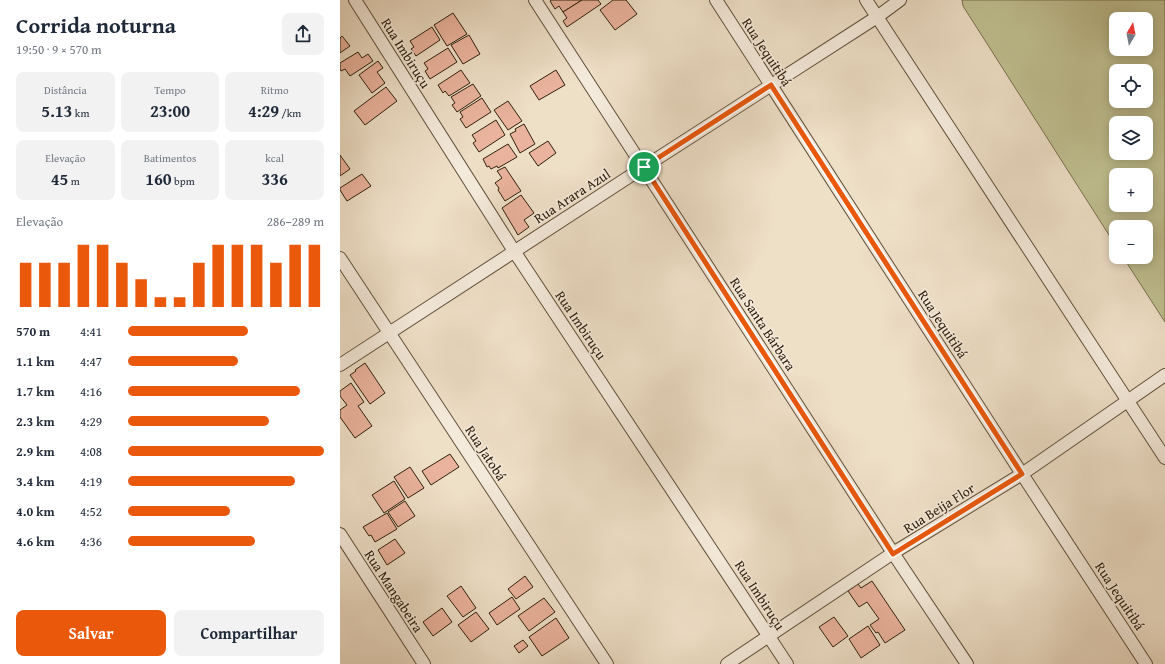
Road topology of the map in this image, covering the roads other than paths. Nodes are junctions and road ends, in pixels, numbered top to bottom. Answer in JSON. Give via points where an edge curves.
{"nodes":[{"id":1,"x":355,"y":0,"type":"edge"},
{"id":2,"x":535,"y":0,"type":"edge"},
{"id":3,"x":716,"y":0,"type":"edge"},
{"id":4,"x":866,"y":0,"type":"edge"},
{"id":5,"x":900,"y":0,"type":"edge"},
{"id":6,"x":877,"y":17,"type":"junction"},
{"id":7,"x":771,"y":85,"type":"junction"},
{"id":8,"x":644,"y":167,"type":"junction"},
{"id":9,"x":514,"y":251,"type":"junction"},
{"id":10,"x":340,"y":258,"type":"edge"},
{"id":11,"x":389,"y":333,"type":"junction"},
{"id":12,"x":340,"y":365,"type":"edge"},
{"id":13,"x":1165,"y":375,"type":"edge"},
{"id":14,"x":1128,"y":400,"type":"junction"},
{"id":15,"x":1165,"y":458,"type":"edge"},
{"id":16,"x":1022,"y":474,"type":"junction"},
{"id":17,"x":340,"y":534,"type":"edge"},
{"id":18,"x":893,"y":554,"type":"junction"},
{"id":19,"x":769,"y":636,"type":"junction"},
{"id":20,"x":424,"y":664,"type":"edge"},
{"id":21,"x":606,"y":664,"type":"edge"},
{"id":22,"x":727,"y":664,"type":"edge"},
{"id":23,"x":787,"y":664,"type":"edge"},
{"id":24,"x":967,"y":664,"type":"edge"},
{"id":25,"x":1146,"y":664,"type":"edge"}],
"edges":[{"from":1,"to":9,"type":"street","name":"Rua Imbiruçu"},
{"from":2,"to":8,"type":"street","name":"Rua Santa Bárbara"},
{"from":3,"to":7,"type":"street","name":"Rua Jequitibá"},
{"from":4,"to":6,"type":"street"},
{"from":5,"to":6,"type":"street","name":"Rua Arara Azul"},
{"from":6,"to":7,"type":"street","name":"Rua Arara Azul"},
{"from":6,"to":14,"type":"street"},
{"from":7,"to":8,"type":"street","name":"Rua Arara Azul"},
{"from":7,"to":16,"type":"street","name":"Rua Jequitibá"},
{"from":8,"to":9,"type":"street","name":"Rua Arara Azul"},
{"from":8,"to":18,"type":"street","name":"Rua Santa Bárbara"},
{"from":9,"to":11,"type":"street","name":"Rua Arara Azul"},
{"from":9,"to":19,"type":"street","name":"Rua Imbiruçu"},
{"from":10,"to":11,"type":"street","name":"Rua Jatobá"},
{"from":11,"to":12,"type":"street","name":"Rua Arara Azul"},
{"from":11,"to":21,"type":"street","name":"Rua Jatobá"},
{"from":13,"to":14,"type":"street","name":"Rua Beija Flor"},
{"from":14,"to":15,"type":"street"},
{"from":14,"to":16,"type":"street","name":"Rua Beija Flor"},
{"from":16,"to":18,"type":"street","name":"Rua Beija Flor"},
{"from":16,"to":25,"type":"street","name":"Rua Jequitibá"},
{"from":17,"to":20,"type":"street","name":"Rua Mangabeira"},
{"from":18,"to":19,"type":"street","name":"Rua Beija Flor"},
{"from":18,"to":24,"type":"street","name":"Rua Santa Bárbara"},
{"from":19,"to":22,"type":"street","name":"Rua Beija Flor"},
{"from":19,"to":23,"type":"street","name":"Rua Imbiruçu"}]}
